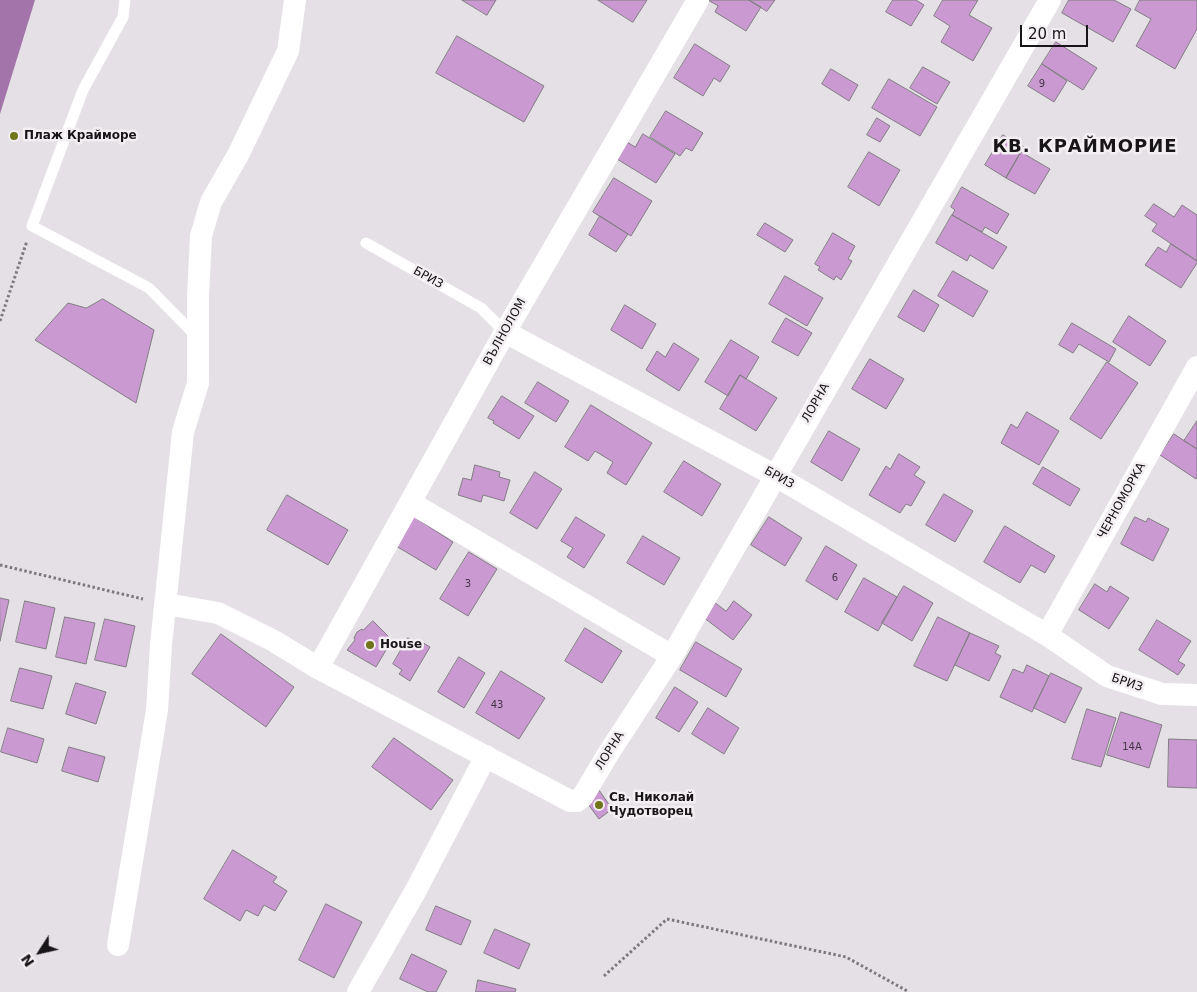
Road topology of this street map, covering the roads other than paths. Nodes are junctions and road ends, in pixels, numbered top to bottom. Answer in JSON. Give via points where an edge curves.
{"nodes":[{"id":1,"x":125,"y":0,"type":"edge"},
{"id":2,"x":295,"y":0,"type":"edge"},
{"id":3,"x":698,"y":0,"type":"edge"},
{"id":4,"x":1050,"y":0,"type":"edge"},
{"id":5,"x":366,"y":243,"type":"dead end"},
{"id":6,"x":505,"y":332,"type":"junction"},
{"id":7,"x":198,"y":337,"type":"junction"},
{"id":8,"x":1197,"y":367,"type":"edge"},
{"id":9,"x":774,"y":475,"type":"junction"},
{"id":10,"x":411,"y":503,"type":"junction"},
{"id":11,"x":166,"y":604,"type":"junction"},
{"id":12,"x":1048,"y":635,"type":"junction"},
{"id":13,"x":672,"y":656,"type":"junction"},
{"id":14,"x":318,"y":668,"type":"junction"},
{"id":15,"x":1197,"y":695,"type":"edge"},
{"id":16,"x":486,"y":756,"type":"junction"},
{"id":17,"x":118,"y":945,"type":"dead end"},
{"id":18,"x":358,"y":992,"type":"edge"}],
"edges":[{"from":1,"to":7,"type":"lane","via":[[122,16],[83,90],[32,226],[149,288]]},
{"from":2,"to":7,"type":"street","via":[[288,51],[238,155],[211,202],[201,236]]},
{"from":3,"to":6,"type":"street","name":"ВЪЛНОЛОМ"},
{"from":4,"to":9,"type":"street","name":"ЛОРНА"},
{"from":5,"to":6,"type":"lane","name":"БРИЗ","via":[[481,308]]},
{"from":6,"to":9,"type":"street","name":"БРИЗ"},
{"from":6,"to":10,"type":"street","name":"ВЪЛНОЛОМ"},
{"from":7,"to":11,"type":"street","via":[[198,383],[183,432]]},
{"from":8,"to":12,"type":"street","name":"ЧЕРНОМОРКА"},
{"from":9,"to":12,"type":"street","name":"БРИЗ"},
{"from":9,"to":13,"type":"street","name":"ЛОРНА"},
{"from":10,"to":13,"type":"street"},
{"from":10,"to":14,"type":"street","name":"ВЪЛНОЛОМ"},
{"from":11,"to":14,"type":"street","via":[[218,613]]},
{"from":11,"to":17,"type":"street","via":[[157,710]]},
{"from":12,"to":15,"type":"street","name":"БРИЗ","via":[[1107,676],[1162,694]]},
{"from":13,"to":16,"type":"street","name":"ЛОРНА","via":[[577,801]]},
{"from":14,"to":16,"type":"street"},
{"from":16,"to":18,"type":"street"}]}
